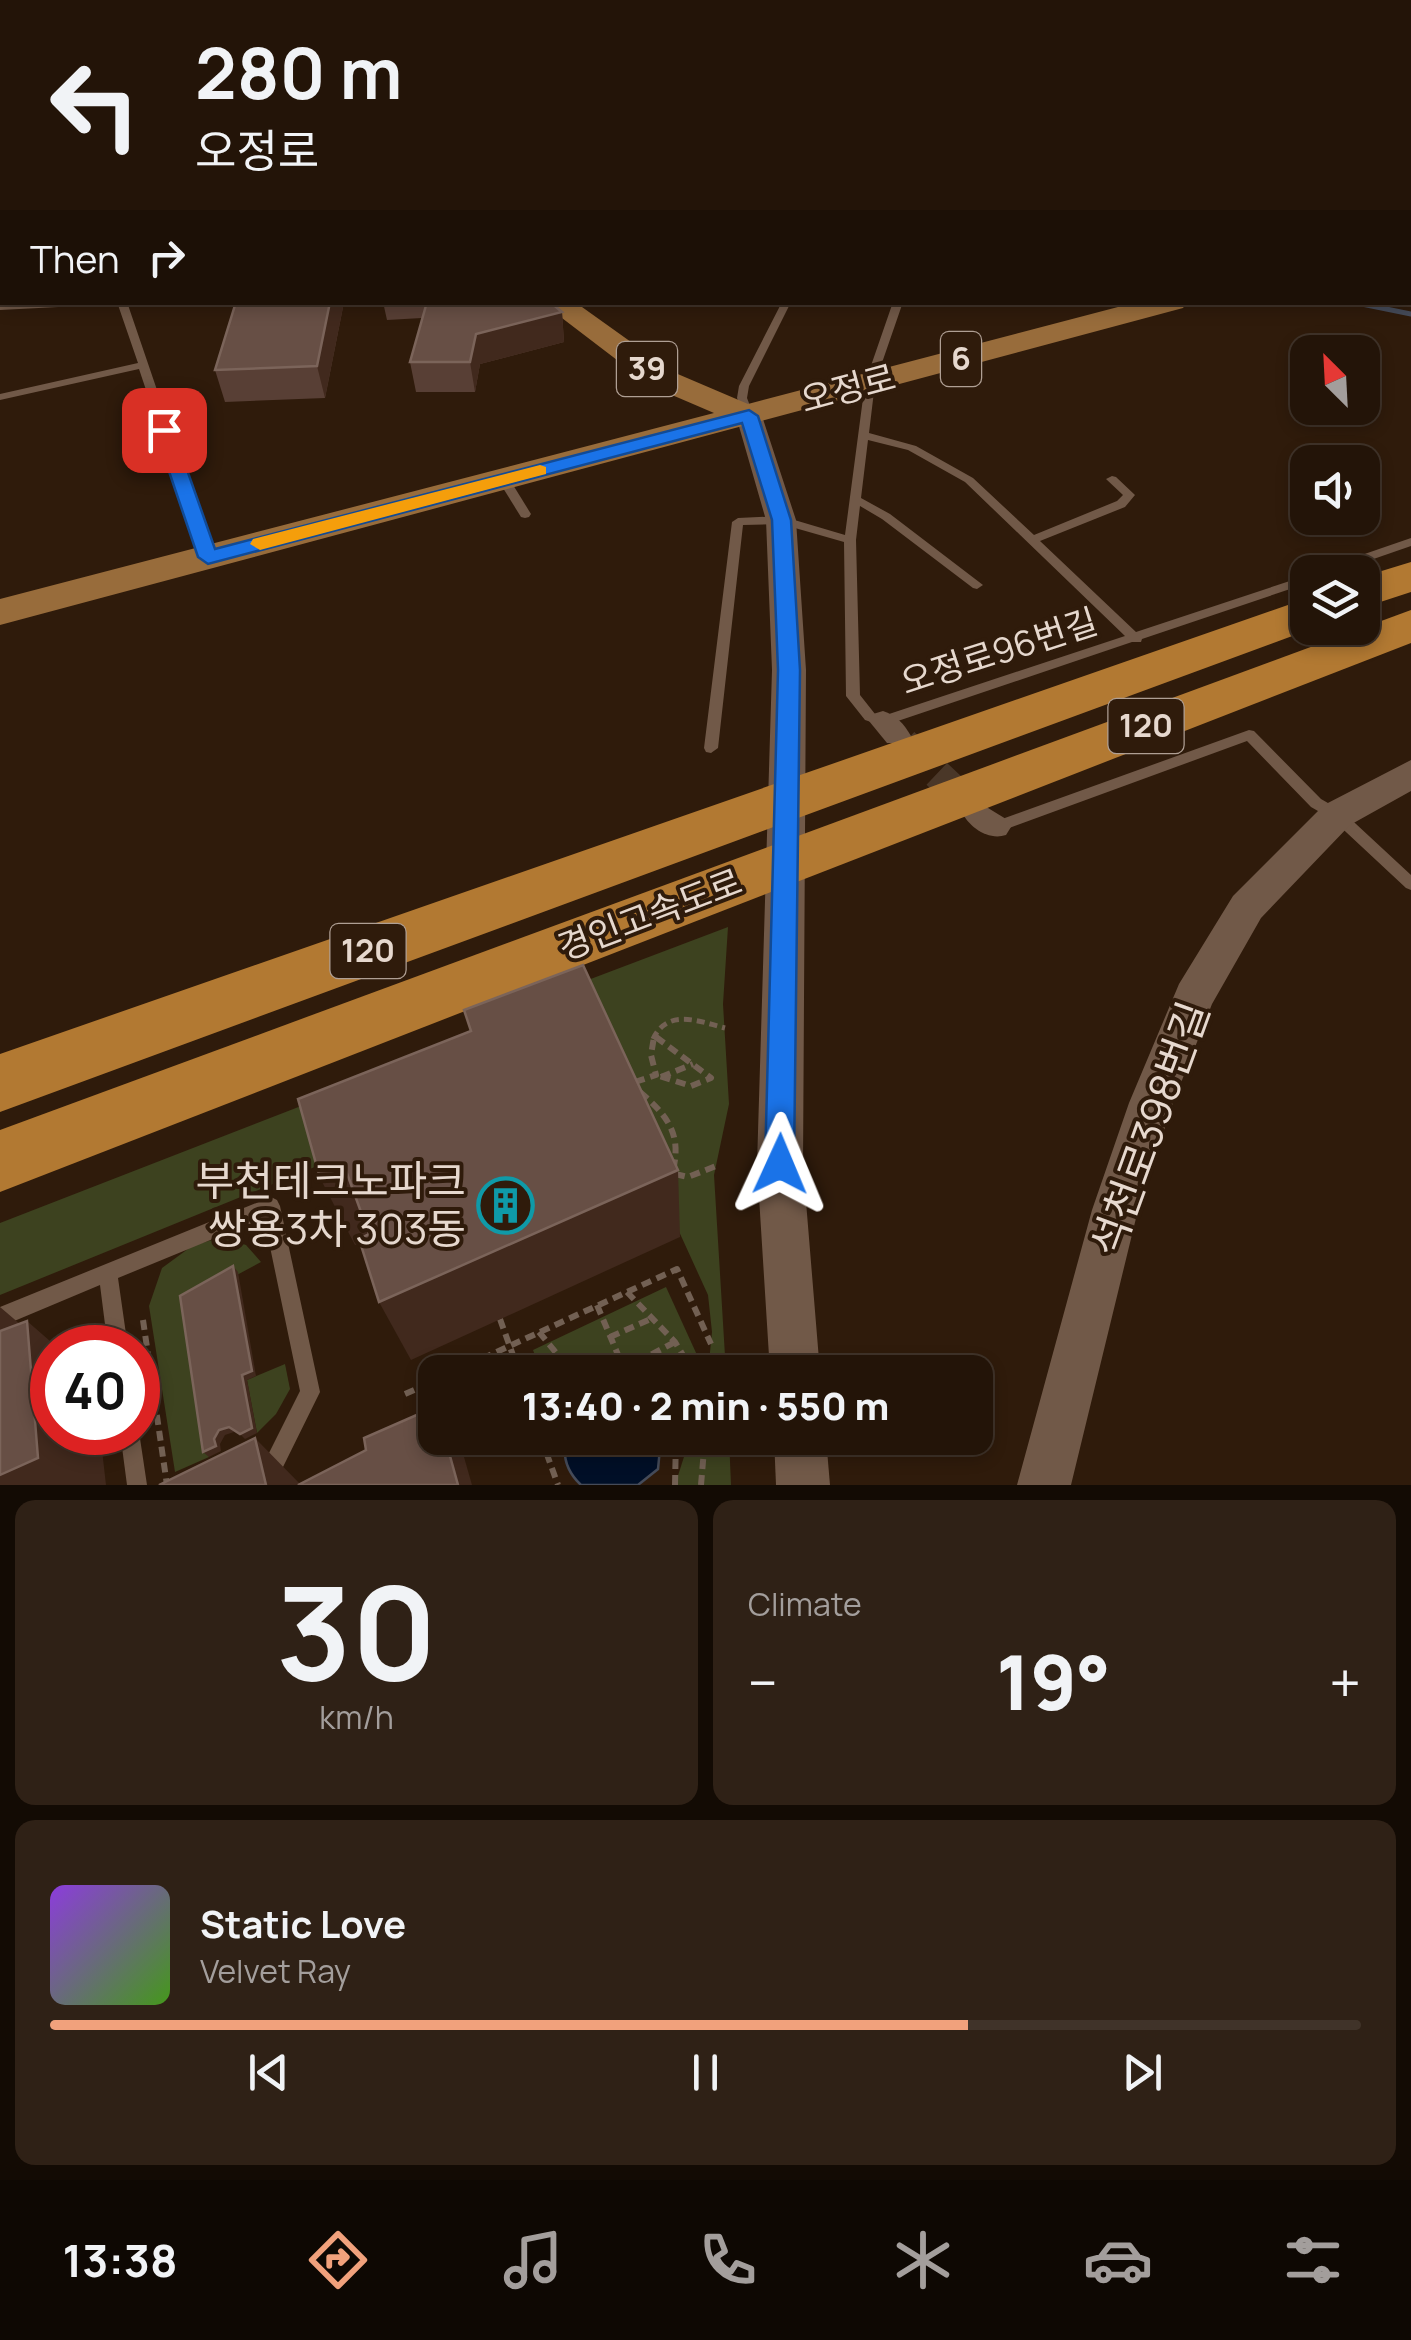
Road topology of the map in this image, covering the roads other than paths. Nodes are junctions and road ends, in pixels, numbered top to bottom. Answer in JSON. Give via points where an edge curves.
{"nodes":[{"id":1,"x":39,"y":305,"type":"edge"},
{"id":2,"x":123,"y":305,"type":"edge"},
{"id":3,"x":558,"y":305,"type":"edge"},
{"id":4,"x":785,"y":305,"type":"edge"},
{"id":5,"x":897,"y":305,"type":"edge"},
{"id":6,"x":1161,"y":305,"type":"edge"},
{"id":7,"x":0,"y":307,"type":"edge"},
{"id":8,"x":142,"y":366,"type":"junction"},
{"id":9,"x":870,"y":384,"type":"junction"},
{"id":10,"x":0,"y":397,"type":"edge"},
{"id":11,"x":749,"y":416,"type":"junction"},
{"id":12,"x":864,"y":435,"type":"junction"},
{"id":13,"x":1112,"y":478,"type":"dead end"},
{"id":14,"x":504,"y":480,"type":"junction"},
{"id":15,"x":855,"y":500,"type":"junction"},
{"id":16,"x":526,"y":514,"type":"dead end"},
{"id":17,"x":782,"y":520,"type":"junction"},
{"id":18,"x":850,"y":540,"type":"junction"},
{"id":19,"x":1032,"y":540,"type":"junction"},
{"id":20,"x":1411,"y":542,"type":"edge"},
{"id":21,"x":1374,"y":555,"type":"edge"},
{"id":22,"x":208,"y":557,"type":"junction"},
{"id":23,"x":1411,"y":576,"type":"edge"},
{"id":24,"x":1290,"y":584,"type":"edge"},
{"id":25,"x":977,"y":586,"type":"dead end"},
{"id":26,"x":1380,"y":587,"type":"edge"},
{"id":27,"x":0,"y":612,"type":"edge"},
{"id":28,"x":1290,"y":618,"type":"edge"},
{"id":29,"x":1411,"y":626,"type":"edge"},
{"id":30,"x":1136,"y":639,"type":"junction"},
{"id":31,"x":884,"y":742,"type":"junction"},
{"id":32,"x":712,"y":748,"type":"dead end"},
{"id":33,"x":1411,"y":774,"type":"edge"},
{"id":34,"x":1337,"y":814,"type":"junction"},
{"id":35,"x":986,"y":819,"type":"dead end"},
{"id":36,"x":1411,"y":884,"type":"edge"},
{"id":37,"x":0,"y":1083,"type":"edge"},
{"id":38,"x":0,"y":1161,"type":"edge"},
{"id":39,"x":108,"y":1272,"type":"junction"},
{"id":40,"x":0,"y":1316,"type":"edge"},
{"id":41,"x":115,"y":1325,"type":"edge"},
{"id":42,"x":794,"y":1355,"type":"edge"},
{"id":43,"x":133,"y":1455,"type":"edge"},
{"id":44,"x":801,"y":1455,"type":"edge"},
{"id":45,"x":246,"y":1476,"type":"edge"},
{"id":46,"x":137,"y":1485,"type":"edge"},
{"id":47,"x":803,"y":1485,"type":"edge"},
{"id":48,"x":1044,"y":1485,"type":"edge"}],
"edges":[{"from":1,"to":7,"type":"lane"},
{"from":2,"to":8,"type":"lane"},
{"from":3,"to":11,"type":"main road","number":"39","via":[[662,380]]},
{"from":4,"to":11,"type":"lane","via":[[744,386]]},
{"from":5,"to":9,"type":"lane","name":"오정로96번길"},
{"from":6,"to":9,"type":"main road","name":"오정로","number":"6"},
{"from":8,"to":10,"type":"lane"},
{"from":8,"to":22,"type":"lane"},
{"from":9,"to":11,"type":"main road","name":"오정로","number":"6"},
{"from":9,"to":12,"type":"lane","name":"오정로96번길"},
{"from":11,"to":14,"type":"main road","name":"오정로","number":"6"},
{"from":11,"to":17,"type":"street"},
{"from":12,"to":15,"type":"lane","name":"오정로96번길"},
{"from":12,"to":19,"type":"lane","name":"오정로96번길","via":[[946,464]]},
{"from":13,"to":19,"type":"lane","via":[[1129,495],[1121,504]]},
{"from":14,"to":16,"type":"lane"},
{"from":14,"to":22,"type":"main road","name":"오정로","number":"6"},
{"from":15,"to":18,"type":"lane","name":"오정로96번길"},
{"from":15,"to":25,"type":"lane"},
{"from":17,"to":18,"type":"lane"},
{"from":17,"to":32,"type":"lane","via":[[738,522]]},
{"from":17,"to":42,"type":"street","via":[[789,670],[780,1164]]},
{"from":18,"to":31,"type":"lane","name":"오정로96번길","via":[[853,696]]},
{"from":19,"to":30,"type":"lane","name":"오정로96번길"},
{"from":20,"to":21,"type":"lane"},
{"from":22,"to":27,"type":"main road","name":"오정로","number":"6"},
{"from":23,"to":26,"type":"highway"},
{"from":24,"to":30,"type":"lane","name":"오정로96번길"},
{"from":28,"to":31,"type":"highway","name":"경인고속도로","number":"120"},
{"from":29,"to":38,"type":"highway","name":"경인고속도로","number":"120"},
{"from":30,"to":31,"type":"lane","name":"오정로96번길"},
{"from":31,"to":37,"type":"highway","name":"경인고속도로","number":"120","via":[[736,818]]},
{"from":33,"to":34,"type":"street","name":"석천로398번길"},
{"from":34,"to":35,"type":"lane","via":[[1316,803],[1249,735]]},
{"from":34,"to":36,"type":"lane"},
{"from":34,"to":48,"type":"street","name":"석천로398번길","via":[[1246,906],[1194,997],[1115,1210]]},
{"from":39,"to":40,"type":"lane"},
{"from":39,"to":41,"type":"lane"},
{"from":39,"to":45,"type":"lane","via":[[271,1206],[310,1392],[276,1462]]},
{"from":43,"to":46,"type":"lane"},
{"from":44,"to":47,"type":"street"}]}
